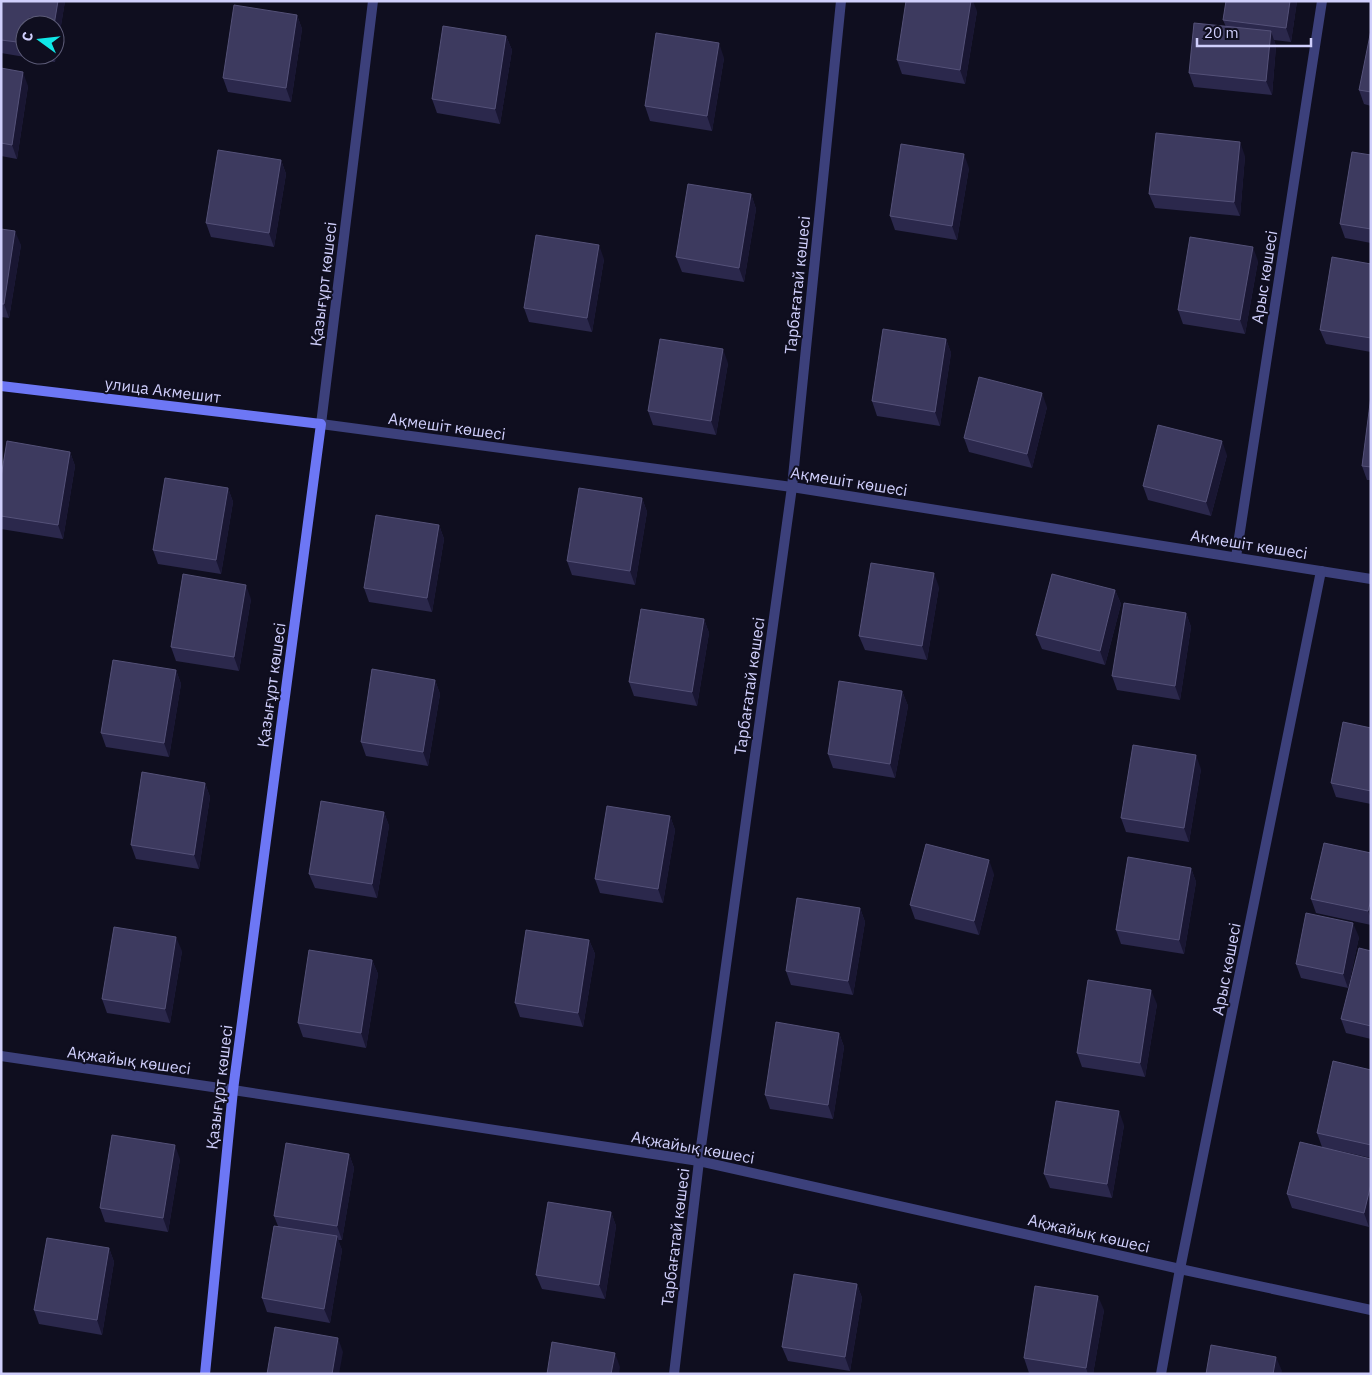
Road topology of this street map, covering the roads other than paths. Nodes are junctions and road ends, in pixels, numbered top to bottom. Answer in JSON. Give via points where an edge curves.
{"nodes":[{"id":1,"x":373,"y":1,"type":"edge"},
{"id":2,"x":841,"y":1,"type":"edge"},
{"id":3,"x":1322,"y":1,"type":"edge"},
{"id":4,"x":1,"y":386,"type":"edge"},
{"id":5,"x":321,"y":424,"type":"junction"},
{"id":6,"x":792,"y":487,"type":"junction"},
{"id":7,"x":1236,"y":557,"type":"junction"},
{"id":8,"x":1321,"y":571,"type":"junction"},
{"id":9,"x":1371,"y":579,"type":"edge"},
{"id":10,"x":1,"y":1056,"type":"edge"},
{"id":11,"x":233,"y":1090,"type":"junction"},
{"id":12,"x":699,"y":1161,"type":"junction"},
{"id":13,"x":1180,"y":1269,"type":"junction"},
{"id":14,"x":1371,"y":1310,"type":"edge"},
{"id":15,"x":205,"y":1374,"type":"edge"},
{"id":16,"x":674,"y":1374,"type":"edge"},
{"id":17,"x":1161,"y":1374,"type":"edge"}],
"edges":[{"from":1,"to":5,"type":"street","name":"Қазығұрт көшесі"},
{"from":2,"to":6,"type":"street","name":"Тарбағатай көшесі"},
{"from":3,"to":7,"type":"street","name":"Арыс көшесі"},
{"from":4,"to":5,"type":"street","name":"улица Акмешит"},
{"from":5,"to":6,"type":"street","name":"Ақмешіт көшесі"},
{"from":5,"to":11,"type":"street","name":"Қазығұрт көшесі"},
{"from":6,"to":7,"type":"street","name":"Ақмешіт көшесі"},
{"from":6,"to":12,"type":"street","name":"Тарбағатай көшесі"},
{"from":7,"to":8,"type":"street","name":"Ақмешіт көшесі"},
{"from":8,"to":9,"type":"street","name":"Ақмешіт көшесі"},
{"from":8,"to":13,"type":"street","name":"Арыс көшесі"},
{"from":10,"to":11,"type":"street","name":"Ақжайық көшесі"},
{"from":11,"to":12,"type":"street","name":"Ақжайық көшесі"},
{"from":11,"to":15,"type":"street","name":"Қазығұрт көшесі"},
{"from":12,"to":13,"type":"street","name":"Ақжайық көшесі"},
{"from":12,"to":16,"type":"street","name":"Тарбағатай көшесі"},
{"from":13,"to":14,"type":"street","name":"Ақжайық көшесі"},
{"from":13,"to":17,"type":"street","name":"Арыс көшесі"}]}
